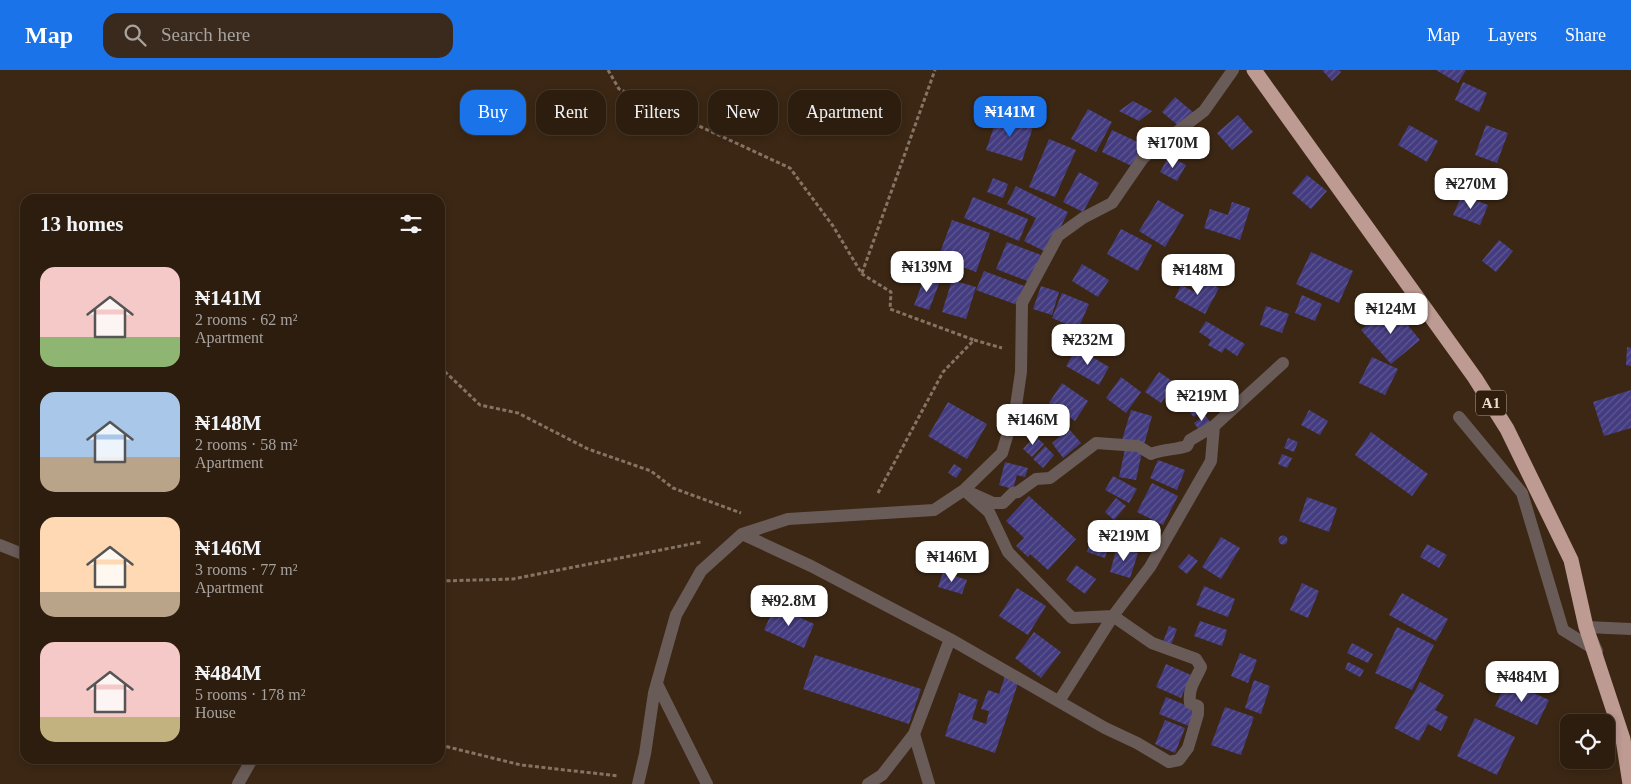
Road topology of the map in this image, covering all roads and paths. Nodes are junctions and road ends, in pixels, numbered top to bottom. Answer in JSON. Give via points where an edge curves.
{"nodes":[{"id":1,"x":608,"y":70,"type":"edge"},
{"id":2,"x":935,"y":70,"type":"edge"},
{"id":3,"x":1233,"y":70,"type":"edge"},
{"id":4,"x":1254,"y":70,"type":"edge"},
{"id":5,"x":862,"y":274,"type":"junction"},
{"id":6,"x":974,"y":340,"type":"junction"},
{"id":7,"x":1022,"y":348,"type":"junction"},
{"id":8,"x":1282,"y":364,"type":"dead end"},
{"id":9,"x":445,"y":372,"type":"edge"},
{"id":10,"x":1459,"y":417,"type":"dead end"},
{"id":11,"x":1214,"y":426,"type":"junction"},
{"id":12,"x":964,"y":490,"type":"junction"},
{"id":13,"x":867,"y":513,"type":"junction"},
{"id":14,"x":774,"y":525,"type":"junction"},
{"id":15,"x":742,"y":534,"type":"junction"},
{"id":16,"x":704,"y":542,"type":"dead end"},
{"id":17,"x":0,"y":545,"type":"edge"},
{"id":18,"x":20,"y":553,"type":"edge"},
{"id":19,"x":445,"y":581,"type":"edge"},
{"id":20,"x":1113,"y":616,"type":"junction"},
{"id":21,"x":1586,"y":628,"type":"junction"},
{"id":22,"x":1631,"y":629,"type":"edge"},
{"id":23,"x":950,"y":639,"type":"junction"},
{"id":24,"x":656,"y":684,"type":"junction"},
{"id":25,"x":1059,"y":701,"type":"junction"},
{"id":26,"x":914,"y":734,"type":"junction"},
{"id":27,"x":1627,"y":742,"type":"edge"},
{"id":28,"x":445,"y":746,"type":"edge"},
{"id":29,"x":249,"y":764,"type":"edge"},
{"id":30,"x":639,"y":781,"type":"edge"},
{"id":31,"x":238,"y":784,"type":"edge"},
{"id":32,"x":707,"y":784,"type":"edge"},
{"id":33,"x":868,"y":784,"type":"edge"},
{"id":34,"x":929,"y":784,"type":"edge"},
{"id":35,"x":1630,"y":784,"type":"edge"}],
"edges":[{"from":1,"to":5,"type":"path","via":[[619,89],[790,168],[833,226]]},
{"from":2,"to":5,"type":"path"},
{"from":3,"to":7,"type":"street","via":[[1204,111],[1143,158],[1112,203],[1058,236],[1022,303]]},
{"from":4,"to":21,"type":"highway","number":"A1","via":[[1475,378],[1507,429],[1571,560]]},
{"from":5,"to":6,"type":"path","via":[[891,292],[890,309]]},
{"from":6,"to":7,"type":"path","via":[[1016,353]]},
{"from":6,"to":13,"type":"path","via":[[943,372]]},
{"from":7,"to":12,"type":"street","via":[[1016,406],[1002,453]]},
{"from":8,"to":11,"type":"street"},
{"from":9,"to":14,"type":"path","via":[[480,405],[518,413],[588,449],[651,471],[673,488]]},
{"from":10,"to":21,"type":"street","via":[[1522,493],[1563,630],[1597,651]]},
{"from":11,"to":12,"type":"street","via":[[1190,440],[1187,446],[1151,454],[1138,446],[1096,443],[1050,478],[1036,479],[1003,503],[993,503]]},
{"from":11,"to":20,"type":"street","via":[[1211,460],[1150,567]]},
{"from":12,"to":13,"type":"street","via":[[934,510]]},
{"from":12,"to":20,"type":"street","via":[[989,512],[1008,552],[1072,618]]},
{"from":13,"to":14,"type":"street","via":[[788,519]]},
{"from":14,"to":15,"type":"street"},
{"from":15,"to":23,"type":"street","via":[[811,566]]},
{"from":15,"to":24,"type":"street","via":[[701,571],[676,615]]},
{"from":16,"to":19,"type":"path","via":[[513,578]]},
{"from":17,"to":18,"type":"street"},
{"from":20,"to":25,"type":"street"},
{"from":20,"to":25,"type":"street","via":[[1152,643],[1196,659],[1200,667],[1189,695],[1190,703],[1198,706],[1198,714],[1188,748],[1178,760],[1169,762]]},
{"from":21,"to":22,"type":"street"},
{"from":21,"to":27,"type":"highway","number":"A1"},
{"from":23,"to":25,"type":"street"},
{"from":23,"to":26,"type":"street"},
{"from":24,"to":30,"type":"street"},
{"from":24,"to":32,"type":"street"},
{"from":26,"to":33,"type":"street","via":[[882,775]]},
{"from":26,"to":34,"type":"street"},
{"from":27,"to":35,"type":"highway","number":"A1"},
{"from":28,"to":30,"type":"path","via":[[521,765]]},
{"from":29,"to":31,"type":"street"}]}
